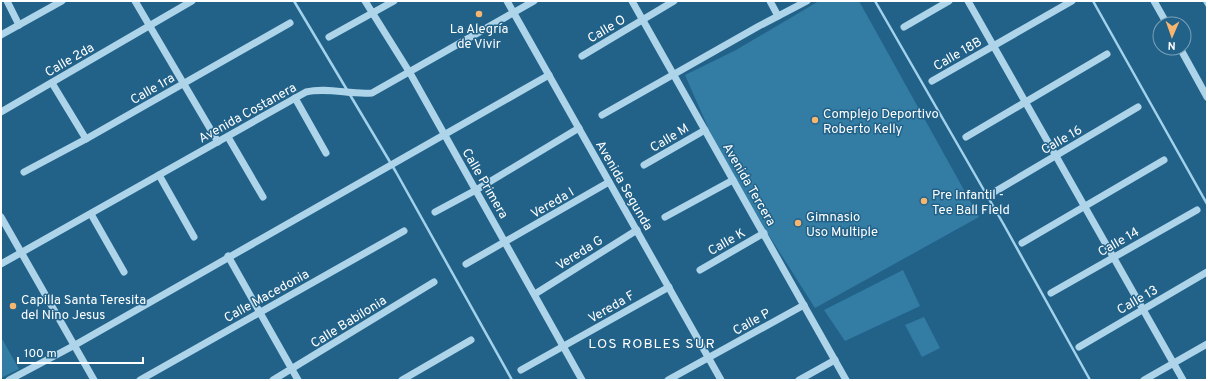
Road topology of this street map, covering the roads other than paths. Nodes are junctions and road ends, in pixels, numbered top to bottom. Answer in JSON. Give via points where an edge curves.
{"nodes":[{"id":1,"x":7,"y":1,"type":"edge"},
{"id":2,"x":62,"y":1,"type":"edge"},
{"id":3,"x":135,"y":1,"type":"edge"},
{"id":4,"x":192,"y":1,"type":"edge"},
{"id":5,"x":365,"y":1,"type":"edge"},
{"id":6,"x":394,"y":1,"type":"edge"},
{"id":7,"x":507,"y":1,"type":"edge"},
{"id":8,"x":534,"y":1,"type":"edge"},
{"id":9,"x":632,"y":1,"type":"edge"},
{"id":10,"x":674,"y":1,"type":"edge"},
{"id":11,"x":770,"y":1,"type":"edge"},
{"id":12,"x":807,"y":1,"type":"edge"},
{"id":13,"x":949,"y":1,"type":"edge"},
{"id":14,"x":968,"y":1,"type":"edge"},
{"id":15,"x":1072,"y":1,"type":"edge"},
{"id":16,"x":1154,"y":1,"type":"edge"},
{"id":17,"x":514,"y":13,"type":"junction"},
{"id":18,"x":372,"y":14,"type":"junction"},
{"id":19,"x":778,"y":16,"type":"junction"},
{"id":20,"x":1162,"y":16,"type":"edge"},
{"id":21,"x":643,"y":20,"type":"junction"},
{"id":22,"x":290,"y":23,"type":"dead end"},
{"id":23,"x":19,"y":25,"type":"junction"},
{"id":24,"x":150,"y":25,"type":"junction"},
{"id":25,"x":904,"y":27,"type":"dead end"},
{"id":26,"x":1,"y":35,"type":"edge"},
{"id":27,"x":329,"y":37,"type":"dead end"},
{"id":28,"x":994,"y":46,"type":"junction"},
{"id":29,"x":1107,"y":54,"type":"dead end"},
{"id":30,"x":582,"y":56,"type":"dead end"},
{"id":31,"x":1184,"y":56,"type":"edge"},
{"id":32,"x":410,"y":72,"type":"junction"},
{"id":33,"x":673,"y":74,"type":"junction"},
{"id":34,"x":549,"y":75,"type":"junction"},
{"id":35,"x":932,"y":81,"type":"dead end"},
{"id":36,"x":52,"y":83,"type":"junction"},
{"id":37,"x":184,"y":84,"type":"junction"},
{"id":38,"x":1207,"y":97,"type":"edge"},
{"id":39,"x":295,"y":98,"type":"junction"},
{"id":40,"x":1025,"y":101,"type":"junction"},
{"id":41,"x":1138,"y":107,"type":"dead end"},
{"id":42,"x":1,"y":112,"type":"edge"},
{"id":43,"x":602,"y":115,"type":"dead end"},
{"id":44,"x":579,"y":128,"type":"junction"},
{"id":45,"x":705,"y":130,"type":"junction"},
{"id":46,"x":444,"y":134,"type":"junction"},
{"id":47,"x":228,"y":137,"type":"junction"},
{"id":48,"x":966,"y":137,"type":"dead end"},
{"id":49,"x":86,"y":139,"type":"junction"},
{"id":50,"x":218,"y":142,"type":"junction"},
{"id":51,"x":326,"y":153,"type":"dead end"},
{"id":52,"x":1056,"y":156,"type":"junction"},
{"id":53,"x":1164,"y":160,"type":"dead end"},
{"id":54,"x":644,"y":165,"type":"dead end"},
{"id":55,"x":24,"y":172,"type":"dead end"},
{"id":56,"x":159,"y":175,"type":"junction"},
{"id":57,"x":733,"y":180,"type":"junction"},
{"id":58,"x":610,"y":182,"type":"junction"},
{"id":59,"x":476,"y":190,"type":"junction"},
{"id":60,"x":996,"y":191,"type":"dead end"},
{"id":61,"x":263,"y":197,"type":"dead end"},
{"id":62,"x":1085,"y":207,"type":"junction"},
{"id":63,"x":1197,"y":210,"type":"dead end"},
{"id":64,"x":435,"y":212,"type":"dead end"},
{"id":65,"x":91,"y":214,"type":"junction"},
{"id":66,"x":1,"y":217,"type":"edge"},
{"id":67,"x":665,"y":217,"type":"dead end"},
{"id":68,"x":637,"y":230,"type":"junction"},
{"id":69,"x":404,"y":231,"type":"dead end"},
{"id":70,"x":764,"y":234,"type":"junction"},
{"id":71,"x":194,"y":237,"type":"dead end"},
{"id":72,"x":506,"y":242,"type":"junction"},
{"id":73,"x":1022,"y":244,"type":"dead end"},
{"id":74,"x":21,"y":253,"type":"junction"},
{"id":75,"x":228,"y":256,"type":"junction"},
{"id":76,"x":1114,"y":258,"type":"junction"},
{"id":77,"x":1,"y":264,"type":"edge"},
{"id":78,"x":466,"y":264,"type":"dead end"},
{"id":79,"x":700,"y":270,"type":"dead end"},
{"id":80,"x":124,"y":272,"type":"dead end"},
{"id":81,"x":1207,"y":272,"type":"edge"},
{"id":82,"x":434,"y":282,"type":"dead end"},
{"id":83,"x":669,"y":286,"type":"junction"},
{"id":84,"x":1051,"y":293,"type":"dead end"},
{"id":85,"x":535,"y":294,"type":"junction"},
{"id":86,"x":804,"y":305,"type":"junction"},
{"id":87,"x":1143,"y":309,"type":"junction"},
{"id":88,"x":259,"y":312,"type":"junction"},
{"id":89,"x":471,"y":340,"type":"dead end"},
{"id":90,"x":1207,"y":344,"type":"edge"},
{"id":91,"x":75,"y":345,"type":"junction"},
{"id":92,"x":564,"y":346,"type":"junction"},
{"id":93,"x":1079,"y":347,"type":"dead end"},
{"id":94,"x":708,"y":357,"type":"junction"},
{"id":95,"x":835,"y":360,"type":"junction"},
{"id":96,"x":1174,"y":364,"type":"junction"},
{"id":97,"x":292,"y":370,"type":"junction"},
{"id":98,"x":521,"y":370,"type":"dead end"},
{"id":99,"x":9,"y":380,"type":"edge"},
{"id":100,"x":94,"y":380,"type":"edge"},
{"id":101,"x":140,"y":380,"type":"edge"},
{"id":102,"x":274,"y":380,"type":"edge"},
{"id":103,"x":298,"y":380,"type":"edge"},
{"id":104,"x":402,"y":380,"type":"edge"},
{"id":105,"x":582,"y":380,"type":"edge"},
{"id":106,"x":668,"y":380,"type":"edge"},
{"id":107,"x":721,"y":380,"type":"edge"},
{"id":108,"x":799,"y":380,"type":"edge"},
{"id":109,"x":846,"y":380,"type":"edge"},
{"id":110,"x":1144,"y":380,"type":"edge"},
{"id":111,"x":1183,"y":380,"type":"edge"}],
"edges":[{"from":1,"to":23,"type":"street"},
{"from":2,"to":23,"type":"street"},
{"from":3,"to":24,"type":"street"},
{"from":4,"to":24,"type":"street","name":"Calle 2da"},
{"from":5,"to":18,"type":"street","name":"Calle Primera"},
{"from":6,"to":18,"type":"street"},
{"from":7,"to":17,"type":"street","name":"Avenida Segunda"},
{"from":8,"to":17,"type":"street","name":"Avenida Costanera"},
{"from":9,"to":21,"type":"street","name":"Avenida Tercera"},
{"from":10,"to":21,"type":"street","name":"Calle O"},
{"from":11,"to":19,"type":"street"},
{"from":12,"to":19,"type":"street"},
{"from":13,"to":25,"type":"street"},
{"from":14,"to":28,"type":"street"},
{"from":15,"to":28,"type":"street","name":"Calle 18B"},
{"from":16,"to":20,"type":"street"},
{"from":17,"to":32,"type":"street","name":"Avenida Costanera"},
{"from":17,"to":34,"type":"street","name":"Avenida Segunda"},
{"from":18,"to":27,"type":"street"},
{"from":18,"to":32,"type":"street","name":"Calle Primera"},
{"from":19,"to":33,"type":"street"},
{"from":21,"to":30,"type":"street","name":"Calle O"},
{"from":21,"to":33,"type":"street","name":"Avenida Tercera"},
{"from":22,"to":37,"type":"street","name":"Calle 1ra"},
{"from":23,"to":26,"type":"street"},
{"from":24,"to":36,"type":"street","name":"Calle 2da"},
{"from":24,"to":37,"type":"street"},
{"from":28,"to":35,"type":"street","name":"Calle 18B"},
{"from":28,"to":40,"type":"street"},
{"from":29,"to":40,"type":"street"},
{"from":31,"to":38,"type":"street"},
{"from":32,"to":39,"type":"street","name":"Avenida Costanera","via":[[372,93],[316,90]]},
{"from":32,"to":46,"type":"street","name":"Calle Primera"},
{"from":33,"to":43,"type":"street"},
{"from":33,"to":45,"type":"street","name":"Avenida Tercera"},
{"from":34,"to":44,"type":"street","name":"Avenida Segunda"},
{"from":34,"to":46,"type":"street"},
{"from":36,"to":42,"type":"street","name":"Calle 2da"},
{"from":36,"to":49,"type":"street"},
{"from":37,"to":49,"type":"street","name":"Calle 1ra"},
{"from":37,"to":50,"type":"street"},
{"from":39,"to":47,"type":"street","name":"Avenida Costanera"},
{"from":39,"to":51,"type":"street"},
{"from":40,"to":48,"type":"street"},
{"from":40,"to":52,"type":"street"},
{"from":41,"to":52,"type":"street","name":"Calle 16"},
{"from":44,"to":58,"type":"street","name":"Avenida Segunda"},
{"from":44,"to":59,"type":"street"},
{"from":45,"to":54,"type":"street","name":"Calle M"},
{"from":45,"to":57,"type":"street","name":"Avenida Tercera"},
{"from":46,"to":59,"type":"street","name":"Calle Primera"},
{"from":46,"to":75,"type":"street"},
{"from":47,"to":50,"type":"street","name":"Avenida Costanera"},
{"from":47,"to":61,"type":"street"},
{"from":49,"to":55,"type":"street","name":"Calle 1ra"},
{"from":50,"to":56,"type":"street","name":"Avenida Costanera"},
{"from":52,"to":60,"type":"street","name":"Calle 16"},
{"from":52,"to":62,"type":"street"},
{"from":53,"to":62,"type":"street"},
{"from":56,"to":65,"type":"street","name":"Avenida Costanera"},
{"from":56,"to":71,"type":"street"},
{"from":57,"to":67,"type":"street"},
{"from":57,"to":70,"type":"street","name":"Avenida Tercera"},
{"from":58,"to":68,"type":"street","name":"Avenida Segunda"},
{"from":58,"to":72,"type":"street","name":"Vereda I"},
{"from":59,"to":64,"type":"street"},
{"from":59,"to":72,"type":"street","name":"Calle Primera"},
{"from":62,"to":73,"type":"street"},
{"from":62,"to":76,"type":"street"},
{"from":63,"to":76,"type":"street","name":"Calle 14"},
{"from":65,"to":74,"type":"street","name":"Avenida Costanera"},
{"from":65,"to":80,"type":"street"},
{"from":66,"to":74,"type":"street"},
{"from":68,"to":83,"type":"street","name":"Avenida Segunda"},
{"from":68,"to":85,"type":"street","name":"Vereda G"},
{"from":69,"to":88,"type":"street","name":"Calle Macedonia"},
{"from":70,"to":79,"type":"street","name":"Calle K"},
{"from":70,"to":86,"type":"street","name":"Avenida Tercera"},
{"from":72,"to":78,"type":"street","name":"Vereda I"},
{"from":72,"to":85,"type":"street","name":"Calle Primera"},
{"from":74,"to":77,"type":"street","name":"Avenida Costanera"},
{"from":74,"to":91,"type":"street"},
{"from":75,"to":88,"type":"street"},
{"from":75,"to":91,"type":"street"},
{"from":76,"to":84,"type":"street","name":"Calle 14"},
{"from":76,"to":87,"type":"street"},
{"from":81,"to":87,"type":"street","name":"Calle 13"},
{"from":82,"to":97,"type":"street","name":"Calle Babilonia"},
{"from":83,"to":92,"type":"street","name":"Vereda F"},
{"from":83,"to":94,"type":"street","name":"Avenida Segunda"},
{"from":85,"to":92,"type":"street","name":"Calle Primera"},
{"from":86,"to":94,"type":"street","name":"Calle P"},
{"from":86,"to":95,"type":"street","name":"Avenida Tercera"},
{"from":87,"to":93,"type":"street","name":"Calle 13"},
{"from":87,"to":96,"type":"street"},
{"from":88,"to":97,"type":"street"},
{"from":88,"to":101,"type":"street","name":"Calle Macedonia"},
{"from":89,"to":104,"type":"street"},
{"from":90,"to":96,"type":"street"},
{"from":91,"to":99,"type":"street"},
{"from":91,"to":100,"type":"street"},
{"from":92,"to":98,"type":"street","name":"Vereda F"},
{"from":92,"to":105,"type":"street","name":"Calle Primera"},
{"from":94,"to":106,"type":"street","name":"Calle P"},
{"from":94,"to":107,"type":"street","name":"Avenida Segunda"},
{"from":95,"to":108,"type":"street"},
{"from":95,"to":109,"type":"street","name":"Avenida Tercera"},
{"from":96,"to":110,"type":"street"},
{"from":96,"to":111,"type":"street"},
{"from":97,"to":102,"type":"street","name":"Calle Babilonia"},
{"from":97,"to":103,"type":"street"}]}
